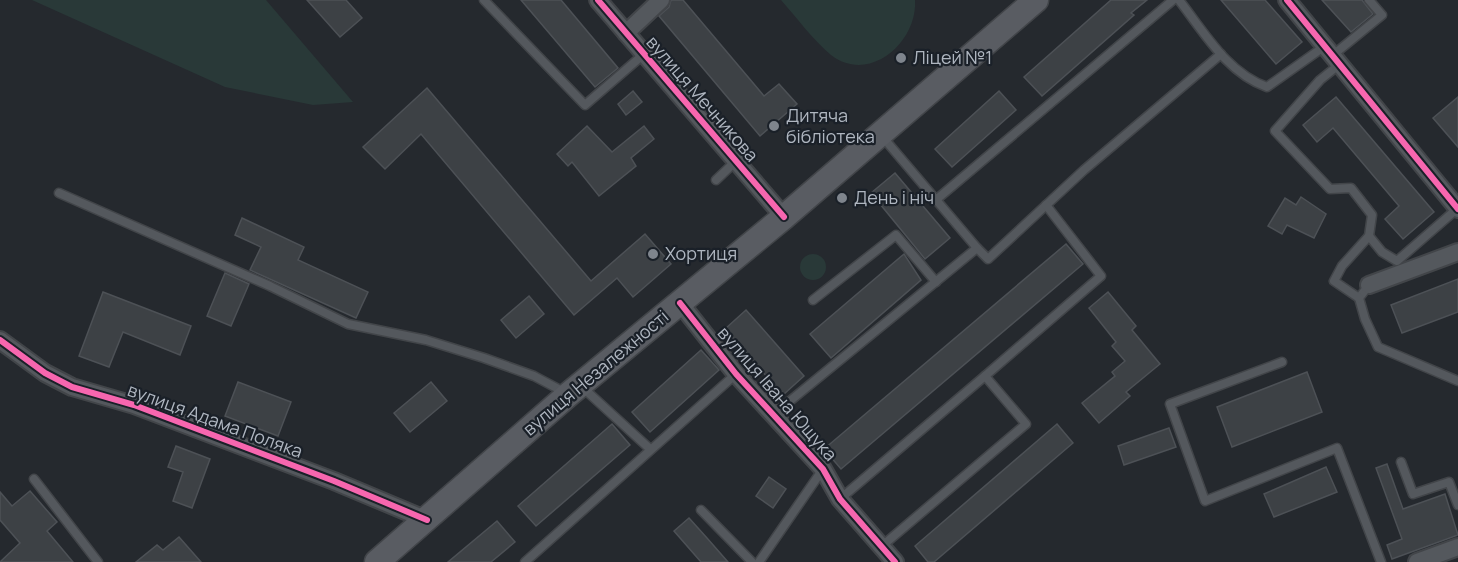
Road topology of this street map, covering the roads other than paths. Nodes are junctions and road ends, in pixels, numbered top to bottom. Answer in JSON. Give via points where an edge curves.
{"nodes":[{"id":1,"x":484,"y":0,"type":"edge"},
{"id":2,"x":598,"y":0,"type":"edge"},
{"id":3,"x":661,"y":0,"type":"edge"},
{"id":4,"x":1036,"y":0,"type":"edge"},
{"id":5,"x":1173,"y":0,"type":"edge"},
{"id":6,"x":1179,"y":0,"type":"edge"},
{"id":7,"x":1287,"y":0,"type":"edge"},
{"id":8,"x":1369,"y":0,"type":"edge"},
{"id":9,"x":626,"y":33,"type":"junction"},
{"id":10,"x":644,"y":54,"type":"junction"},
{"id":11,"x":1221,"y":54,"type":"junction"},
{"id":12,"x":1333,"y":55,"type":"junction"},
{"id":13,"x":880,"y":134,"type":"junction"},
{"id":14,"x":736,"y":161,"type":"junction"},
{"id":15,"x":716,"y":180,"type":"dead end"},
{"id":16,"x":59,"y":193,"type":"dead end"},
{"id":17,"x":937,"y":199,"type":"junction"},
{"id":18,"x":1046,"y":205,"type":"junction"},
{"id":19,"x":1458,"y":208,"type":"edge"},
{"id":20,"x":784,"y":217,"type":"junction"},
{"id":21,"x":1369,"y":236,"type":"junction"},
{"id":22,"x":977,"y":248,"type":"junction"},
{"id":23,"x":1458,"y":252,"type":"edge"},
{"id":24,"x":936,"y":282,"type":"junction"},
{"id":25,"x":1364,"y":292,"type":"junction"},
{"id":26,"x":813,"y":300,"type":"dead end"},
{"id":27,"x":680,"y":303,"type":"junction"},
{"id":28,"x":0,"y":340,"type":"edge"},
{"id":29,"x":1282,"y":362,"type":"dead end"},
{"id":30,"x":736,"y":374,"type":"junction"},
{"id":31,"x":985,"y":376,"type":"junction"},
{"id":32,"x":1458,"y":381,"type":"edge"},
{"id":33,"x":575,"y":390,"type":"junction"},
{"id":34,"x":774,"y":414,"type":"junction"},
{"id":35,"x":650,"y":449,"type":"junction"},
{"id":36,"x":1401,"y":462,"type":"dead end"},
{"id":37,"x":823,"y":469,"type":"junction"},
{"id":38,"x":34,"y":479,"type":"dead end"},
{"id":39,"x":840,"y":498,"type":"junction"},
{"id":40,"x":1458,"y":505,"type":"edge"},
{"id":41,"x":701,"y":510,"type":"dead end"},
{"id":42,"x":427,"y":520,"type":"junction"},
{"id":43,"x":882,"y":546,"type":"junction"},
{"id":44,"x":1458,"y":547,"type":"edge"},
{"id":45,"x":98,"y":562,"type":"edge"},
{"id":46,"x":377,"y":562,"type":"edge"},
{"id":47,"x":525,"y":562,"type":"edge"},
{"id":48,"x":752,"y":562,"type":"edge"},
{"id":49,"x":759,"y":562,"type":"edge"},
{"id":50,"x":895,"y":562,"type":"edge"},
{"id":51,"x":1381,"y":562,"type":"edge"},
{"id":52,"x":1417,"y":562,"type":"edge"}],
"edges":[{"from":1,"to":10,"type":"lane","via":[[585,105]]},
{"from":2,"to":9,"type":"street","name":"вулиця Мечникова"},
{"from":3,"to":9,"type":"street"},
{"from":4,"to":13,"type":"main road","name":"вулиця Незалежності"},
{"from":5,"to":17,"type":"lane"},
{"from":6,"to":11,"type":"lane"},
{"from":7,"to":12,"type":"street"},
{"from":8,"to":12,"type":"lane","via":[[1382,15]]},
{"from":9,"to":10,"type":"street","name":"вулиця Мечникова"},
{"from":10,"to":14,"type":"street","name":"вулиця Мечникова"},
{"from":11,"to":12,"type":"lane","via":[[1248,81],[1267,87]]},
{"from":11,"to":18,"type":"lane"},
{"from":12,"to":19,"type":"street"},
{"from":12,"to":21,"type":"lane","via":[[1320,80],[1275,130],[1330,189],[1351,188],[1372,215]]},
{"from":13,"to":17,"type":"lane"},
{"from":13,"to":20,"type":"main road","name":"вулиця Незалежності"},
{"from":14,"to":15,"type":"lane"},
{"from":14,"to":20,"type":"street","name":"вулиця Мечникова"},
{"from":16,"to":33,"type":"lane","via":[[348,324],[382,329],[484,358]]},
{"from":17,"to":22,"type":"lane"},
{"from":18,"to":22,"type":"lane","via":[[988,259]]},
{"from":18,"to":31,"type":"lane","via":[[1101,276]]},
{"from":19,"to":21,"type":"lane","via":[[1397,261],[1382,252]]},
{"from":20,"to":27,"type":"main road","name":"вулиця Незалежності"},
{"from":21,"to":25,"type":"lane","via":[[1342,266],[1334,282]]},
{"from":22,"to":24,"type":"lane"},
{"from":23,"to":25,"type":"street"},
{"from":24,"to":26,"type":"lane","via":[[896,235]]},
{"from":24,"to":34,"type":"lane"},
{"from":25,"to":32,"type":"lane","via":[[1365,319],[1378,347]]},
{"from":27,"to":30,"type":"street","name":"вулиця Івана Ющука"},
{"from":27,"to":33,"type":"main road","name":"вулиця Незалежності"},
{"from":28,"to":42,"type":"street","name":"вулиця Адама Поляка","via":[[45,373],[72,387],[134,405]]},
{"from":29,"to":51,"type":"lane","via":[[1170,404],[1205,501],[1337,448]]},
{"from":30,"to":34,"type":"street","name":"вулиця Івана Ющука"},
{"from":30,"to":35,"type":"lane"},
{"from":31,"to":39,"type":"lane"},
{"from":31,"to":43,"type":"lane","via":[[1026,424]]},
{"from":33,"to":35,"type":"lane"},
{"from":33,"to":42,"type":"main road","name":"вулиця Незалежності"},
{"from":34,"to":37,"type":"street","name":"вулиця Івана Ющука"},
{"from":35,"to":47,"type":"lane"},
{"from":36,"to":40,"type":"lane","via":[[1413,494],[1449,482]]},
{"from":37,"to":39,"type":"street","name":"вулиця Івана Ющука"},
{"from":37,"to":49,"type":"lane"},
{"from":38,"to":45,"type":"lane"},
{"from":39,"to":43,"type":"street","name":"вулиця Івана Ющука"},
{"from":41,"to":48,"type":"lane"},
{"from":42,"to":46,"type":"main road","name":"вулиця Незалежності"},
{"from":43,"to":50,"type":"street","name":"вулиця Івана Ющука"},
{"from":44,"to":52,"type":"street"}]}
